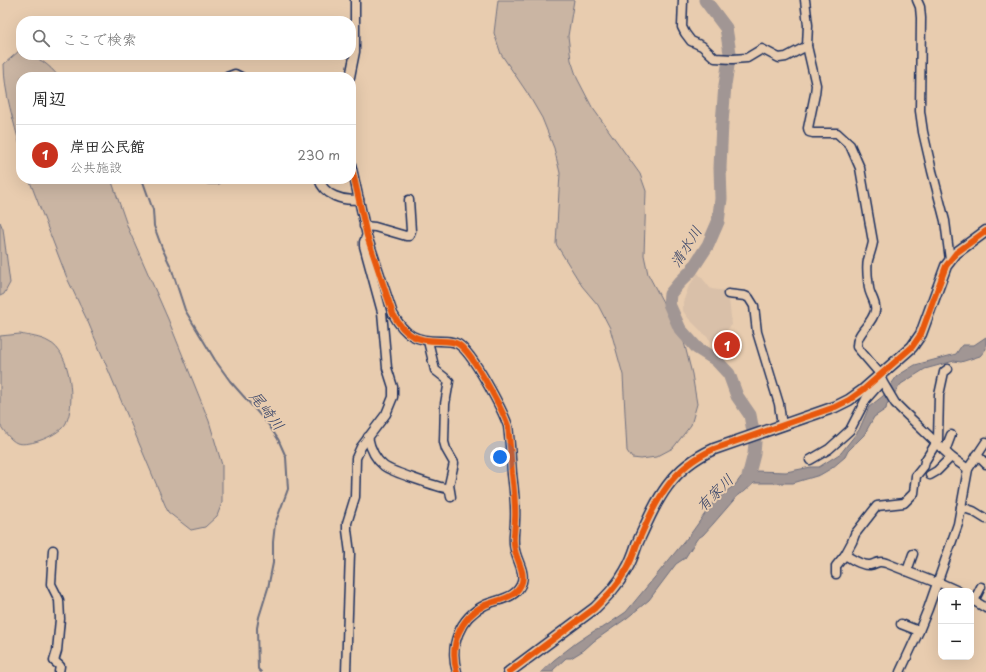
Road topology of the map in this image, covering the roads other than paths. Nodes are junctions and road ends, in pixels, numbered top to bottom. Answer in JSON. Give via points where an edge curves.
{"nodes":[{"id":1,"x":355,"y":0,"type":"edge"},
{"id":2,"x":683,"y":0,"type":"edge"},
{"id":3,"x":805,"y":0,"type":"edge"},
{"id":4,"x":917,"y":0,"type":"edge"},
{"id":5,"x":355,"y":16,"type":"edge"},
{"id":6,"x":807,"y":46,"type":"junction"},
{"id":7,"x":353,"y":60,"type":"edge"},
{"id":8,"x":351,"y":72,"type":"edge"},
{"id":9,"x":321,"y":184,"type":"edge"},
{"id":10,"x":355,"y":184,"type":"edge"},
{"id":11,"x":358,"y":199,"type":"junction"},
{"id":12,"x":409,"y":200,"type":"dead end"},
{"id":13,"x":364,"y":226,"type":"junction"},
{"id":14,"x":986,"y":231,"type":"edge"},
{"id":15,"x":367,"y":236,"type":"junction"},
{"id":16,"x":950,"y":260,"type":"junction"},
{"id":17,"x":728,"y":294,"type":"dead end"},
{"id":18,"x":428,"y":341,"type":"junction"},
{"id":19,"x":948,"y":370,"type":"dead end"},
{"id":20,"x":882,"y":380,"type":"junction"},
{"id":21,"x":782,"y":426,"type":"junction"},
{"id":22,"x":951,"y":435,"type":"dead end"},
{"id":23,"x":368,"y":437,"type":"junction"},
{"id":24,"x":936,"y":442,"type":"junction"},
{"id":25,"x":986,"y":442,"type":"edge"},
{"id":26,"x":948,"y":454,"type":"junction"},
{"id":27,"x":977,"y":455,"type":"junction"},
{"id":28,"x":810,"y":460,"type":"dead end"},
{"id":29,"x":986,"y":464,"type":"edge"},
{"id":30,"x":968,"y":469,"type":"junction"},
{"id":31,"x":930,"y":475,"type":"dead end"},
{"id":32,"x":970,"y":485,"type":"dead end"},
{"id":33,"x":449,"y":489,"type":"junction"},
{"id":34,"x":451,"y":497,"type":"dead end"},
{"id":35,"x":963,"y":497,"type":"junction"},
{"id":36,"x":961,"y":507,"type":"junction"},
{"id":37,"x":986,"y":519,"type":"edge"},
{"id":38,"x":52,"y":550,"type":"dead end"},
{"id":39,"x":913,"y":554,"type":"dead end"},
{"id":40,"x":845,"y":555,"type":"junction"},
{"id":41,"x":907,"y":571,"type":"junction"},
{"id":42,"x":836,"y":574,"type":"dead end"},
{"id":43,"x":938,"y":582,"type":"junction"},
{"id":44,"x":981,"y":587,"type":"dead end"},
{"id":45,"x":951,"y":588,"type":"edge"},
{"id":46,"x":974,"y":597,"type":"edge"},
{"id":47,"x":974,"y":601,"type":"edge"},
{"id":48,"x":986,"y":608,"type":"edge"},
{"id":49,"x":901,"y":624,"type":"dead end"},
{"id":50,"x":919,"y":631,"type":"junction"},
{"id":51,"x":59,"y":672,"type":"edge"},
{"id":52,"x":346,"y":672,"type":"edge"},
{"id":53,"x":457,"y":672,"type":"edge"},
{"id":54,"x":509,"y":672,"type":"edge"},
{"id":55,"x":900,"y":672,"type":"edge"}],
"edges":[{"from":1,"to":5,"type":"street"},
{"from":2,"to":6,"type":"street","via":[[682,27],[685,33],[691,41],[702,46],[714,58],[747,58],[762,49],[779,58]]},
{"from":3,"to":6,"type":"street"},
{"from":4,"to":16,"type":"street","via":[[921,18],[921,118],[945,221]]},
{"from":6,"to":20,"type":"street","via":[[816,85],[809,132],[837,133],[850,144],[860,168],[872,242],[867,268],[869,290],[876,311],[857,343]]},
{"from":7,"to":8,"type":"street"},
{"from":9,"to":11,"type":"street","via":[[330,193],[346,200]]},
{"from":10,"to":11,"type":"street"},
{"from":11,"to":13,"type":"street"},
{"from":12,"to":13,"type":"street","via":[[409,236],[375,226]]},
{"from":13,"to":15,"type":"street"},
{"from":14,"to":16,"type":"street"},
{"from":15,"to":18,"type":"street","via":[[398,324],[411,336]]},
{"from":15,"to":23,"type":"street","via":[[364,246],[382,312],[388,368],[393,387],[390,406]]},
{"from":16,"to":20,"type":"street","via":[[942,274],[921,334]]},
{"from":17,"to":21,"type":"street","via":[[744,296],[754,306],[758,332],[779,404]]},
{"from":18,"to":33,"type":"street","via":[[435,370],[449,381],[444,434],[446,449],[454,463]]},
{"from":18,"to":53,"type":"street","via":[[450,341],[464,348],[504,415],[509,435],[514,498],[513,541],[522,569],[520,587],[515,592],[509,597],[484,606],[463,623],[457,635],[454,651]]},
{"from":19,"to":24,"type":"street","via":[[944,372],[940,392],[939,432]]},
{"from":20,"to":21,"type":"street","via":[[835,407]]},
{"from":20,"to":24,"type":"street","via":[[895,403]]},
{"from":20,"to":28,"type":"street","via":[[866,399],[850,430],[829,449]]},
{"from":21,"to":54,"type":"street","via":[[714,449],[685,466],[654,505],[627,570],[608,596]]},
{"from":22,"to":26,"type":"street"},
{"from":23,"to":33,"type":"street","via":[[372,450],[385,467]]},
{"from":23,"to":52,"type":"street","via":[[356,458],[355,497],[347,523],[350,553]]},
{"from":24,"to":26,"type":"street"},
{"from":24,"to":40,"type":"street","via":[[914,480],[914,492],[910,498],[904,503],[877,506],[855,534]]},
{"from":25,"to":27,"type":"street"},
{"from":26,"to":30,"type":"street"},
{"from":26,"to":31,"type":"street","via":[[938,471]]},
{"from":27,"to":29,"type":"street"},
{"from":27,"to":30,"type":"street"},
{"from":30,"to":35,"type":"street"},
{"from":32,"to":35,"type":"street","via":[[968,493]]},
{"from":33,"to":34,"type":"street"},
{"from":35,"to":36,"type":"street"},
{"from":36,"to":37,"type":"street"},
{"from":36,"to":43,"type":"street","via":[[958,524]]},
{"from":38,"to":51,"type":"street","via":[[50,584],[59,600],[60,619],[54,661],[60,666]]},
{"from":39,"to":41,"type":"street"},
{"from":40,"to":41,"type":"street","via":[[868,566],[881,561]]},
{"from":40,"to":42,"type":"street","via":[[836,566]]},
{"from":41,"to":43,"type":"street"},
{"from":43,"to":45,"type":"street"},
{"from":43,"to":50,"type":"street"},
{"from":44,"to":46,"type":"street"},
{"from":47,"to":48,"type":"street"},
{"from":49,"to":50,"type":"street"},
{"from":50,"to":55,"type":"street"}]}
